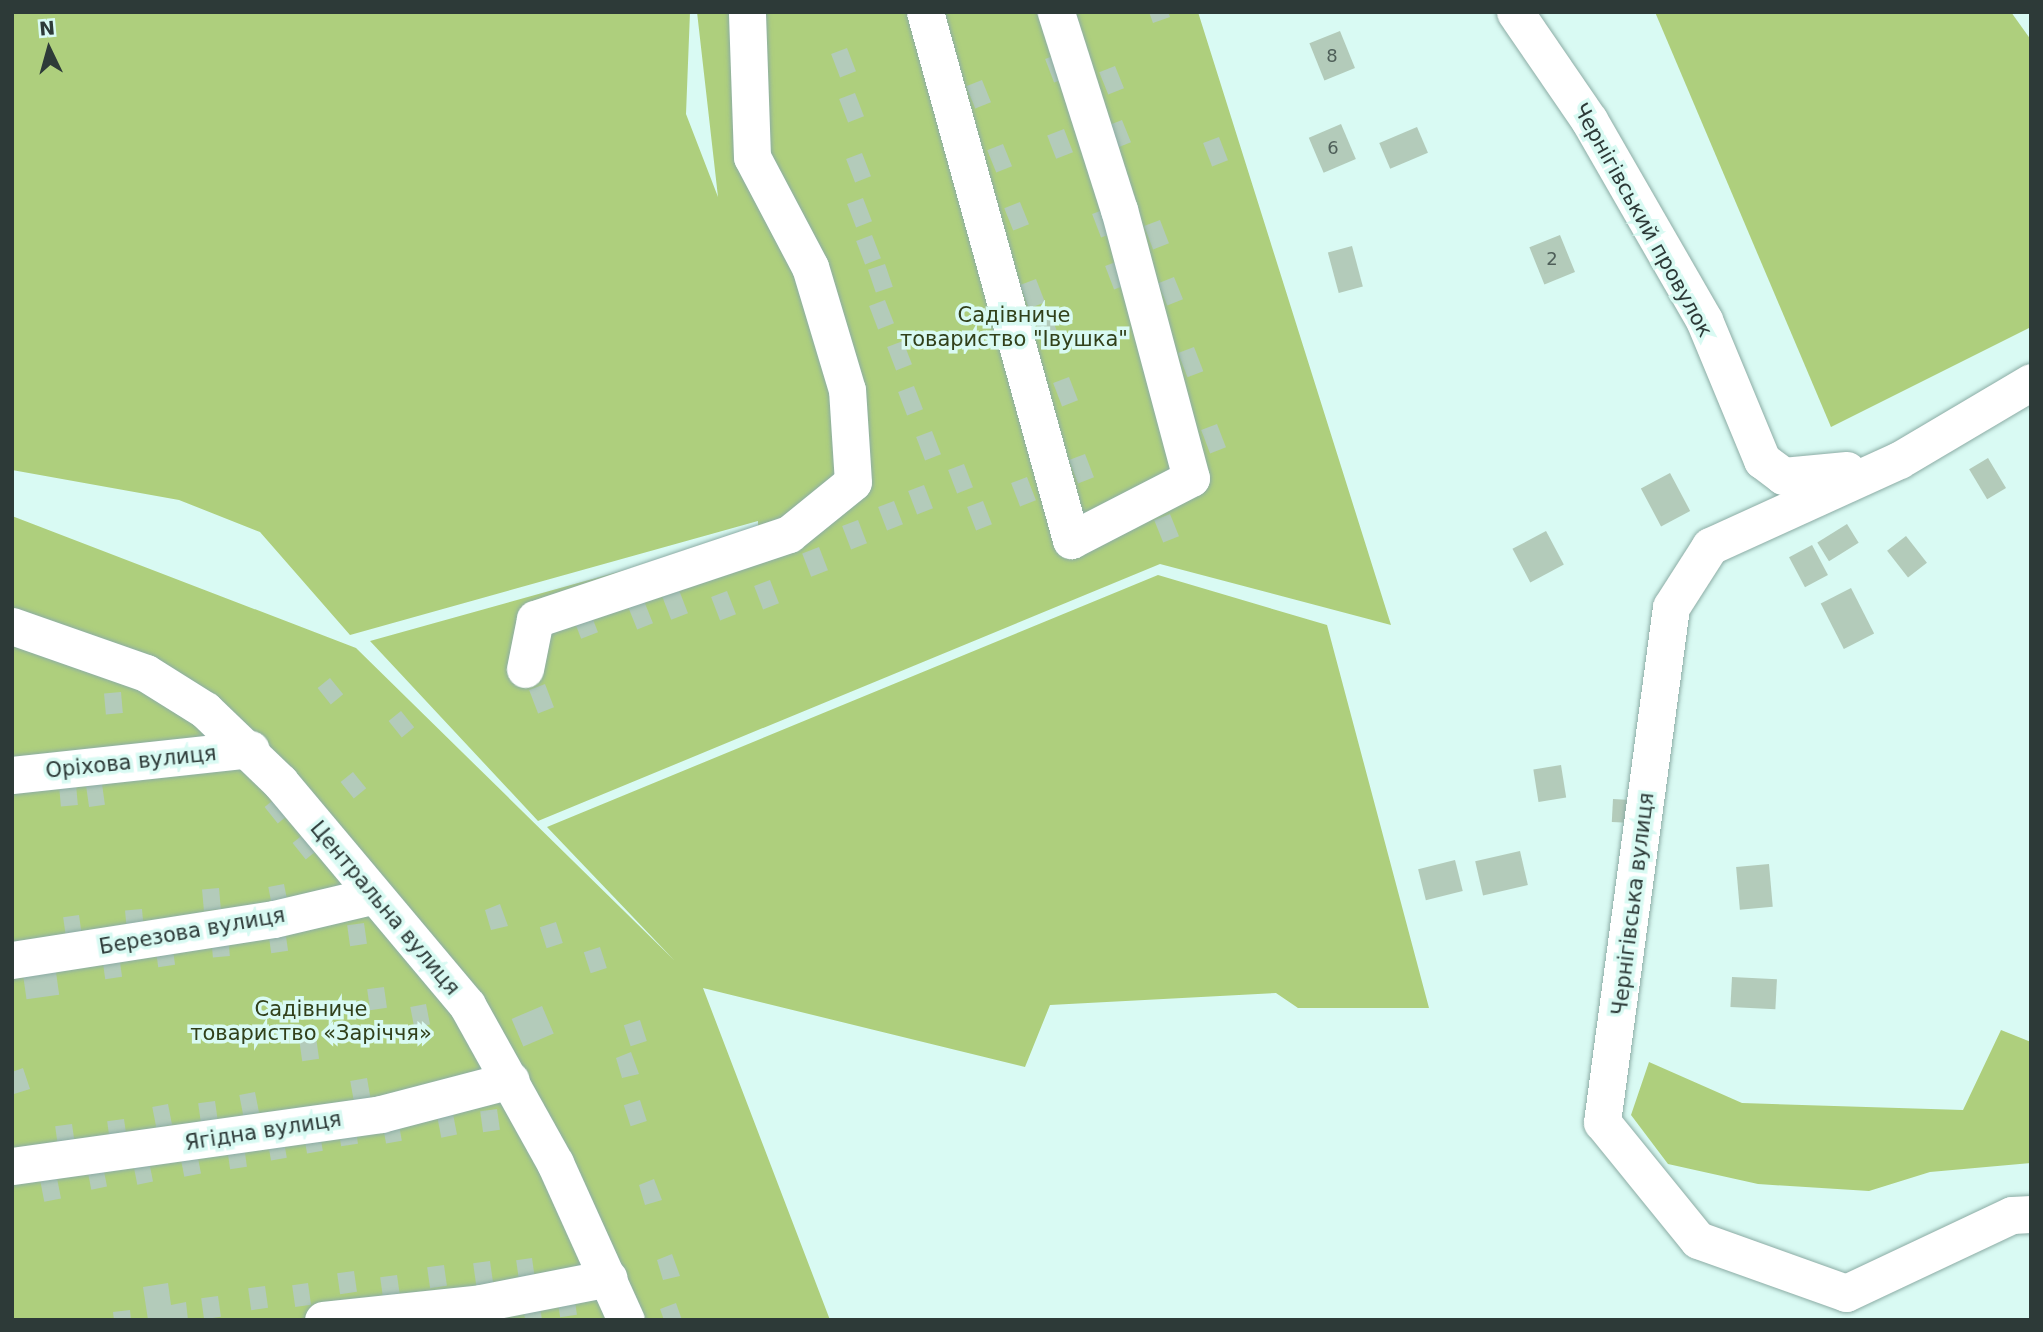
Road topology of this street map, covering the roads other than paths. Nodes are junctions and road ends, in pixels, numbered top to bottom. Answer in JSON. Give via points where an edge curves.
{"nodes":[{"id":1,"x":747,"y":12,"type":"edge"},
{"id":2,"x":925,"y":12,"type":"edge"},
{"id":3,"x":1056,"y":12,"type":"edge"},
{"id":4,"x":1515,"y":12,"type":"edge"},
{"id":5,"x":2031,"y":382,"type":"edge"},
{"id":6,"x":1899,"y":460,"type":"junction"},
{"id":7,"x":12,"y":626,"type":"edge"},
{"id":8,"x":525,"y":669,"type":"dead end"},
{"id":9,"x":250,"y":749,"type":"junction"},
{"id":10,"x":12,"y":775,"type":"edge"},
{"id":11,"x":370,"y":896,"type":"junction"},
{"id":12,"x":12,"y":960,"type":"edge"},
{"id":13,"x":510,"y":1080,"type":"junction"},
{"id":14,"x":12,"y":1166,"type":"edge"},
{"id":15,"x":2031,"y":1214,"type":"edge"},
{"id":16,"x":609,"y":1278,"type":"junction"},
{"id":17,"x":323,"y":1320,"type":"edge"},
{"id":18,"x":626,"y":1320,"type":"edge"}],
"edges":[{"from":1,"to":8,"type":"street","via":[[752,157],[810,267],[847,390],[853,482],[789,534],[535,619]]},
{"from":2,"to":3,"type":"street","via":[[1071,540],[1191,478],[1119,210]]},
{"from":4,"to":6,"type":"street","name":"Чернігівський провулок","via":[[1590,120],[1703,320],[1762,460],[1783,476],[1810,477]]},
{"from":5,"to":6,"type":"street","name":"Чернігівська вулиця"},
{"from":6,"to":15,"type":"street","name":"Чернігівська вулиця","via":[[1710,546],[1671,607],[1602,1122],[1698,1240],[1846,1293],[2012,1214]]},
{"from":7,"to":9,"type":"street","name":"Центральна вулиця","via":[[146,673],[205,710]]},
{"from":9,"to":10,"type":"street","name":"Оріхова вулиця"},
{"from":9,"to":11,"type":"street","name":"Центральна вулиця"},
{"from":11,"to":12,"type":"street","name":"Березова вулиця","via":[[274,919]]},
{"from":11,"to":13,"type":"street","name":"Центральна вулиця","via":[[467,1005]]},
{"from":13,"to":14,"type":"street","name":"Ягідна вулиця","via":[[380,1114]]},
{"from":13,"to":16,"type":"street","name":"Центральна вулиця"},
{"from":16,"to":17,"type":"street","via":[[481,1303]]},
{"from":16,"to":18,"type":"street","name":"Центральна вулиця"}]}
